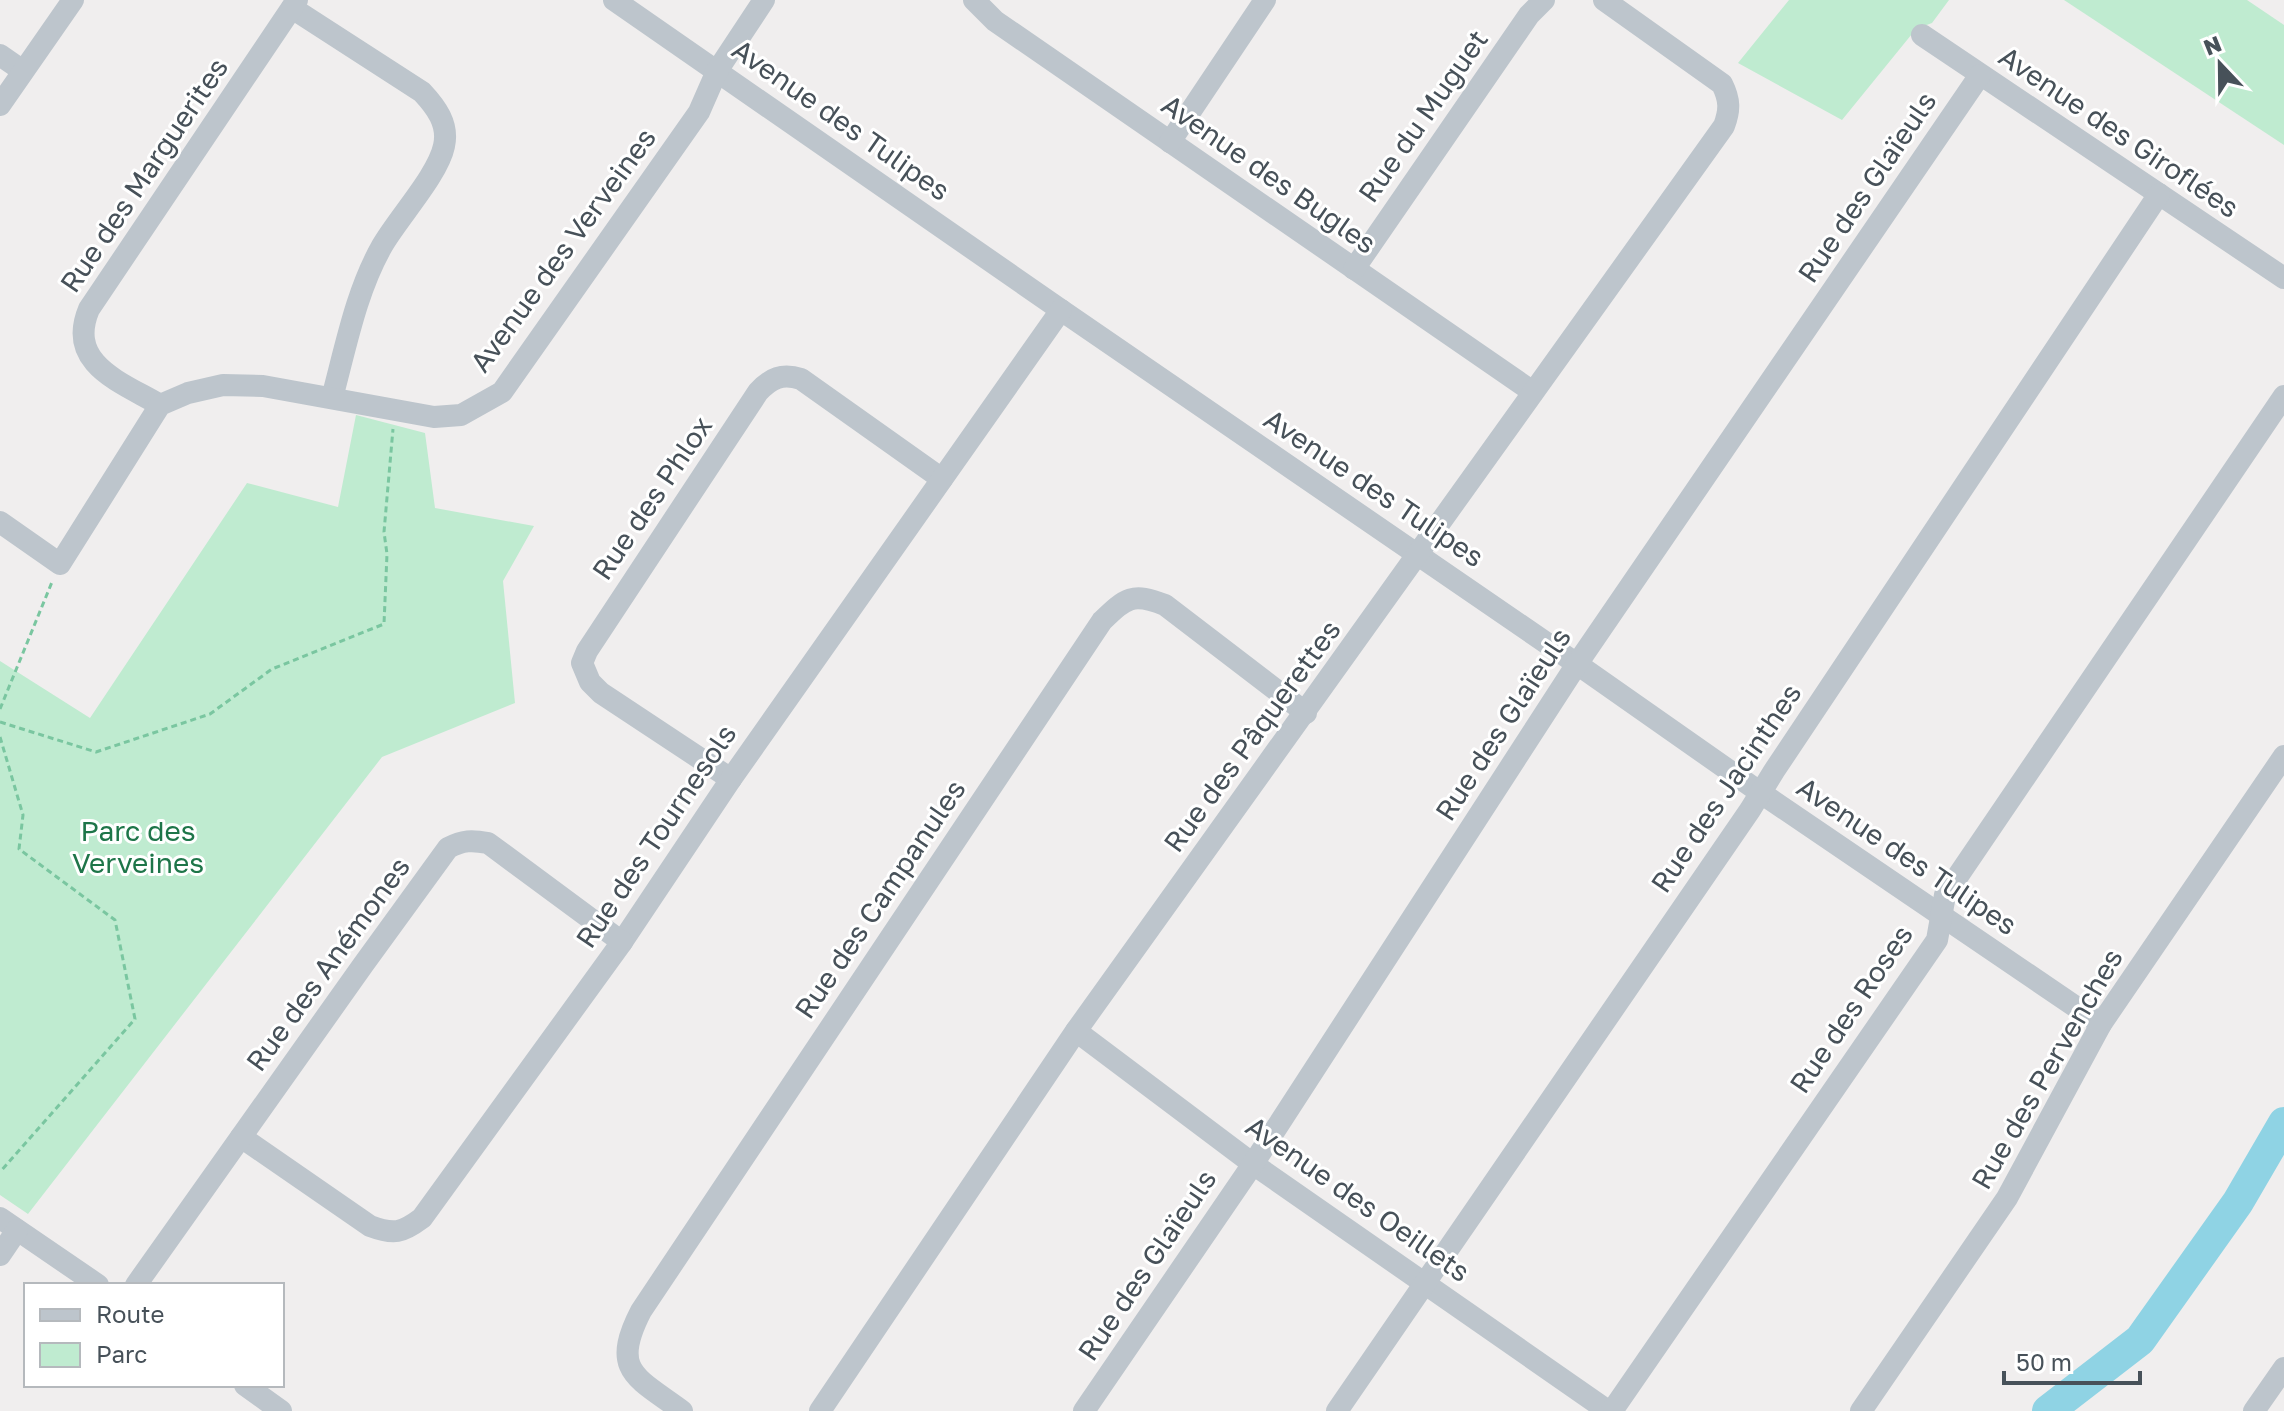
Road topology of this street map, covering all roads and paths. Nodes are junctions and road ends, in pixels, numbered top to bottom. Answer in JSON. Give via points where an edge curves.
{"nodes":[{"id":1,"x":73,"y":0,"type":"edge"},
{"id":2,"x":614,"y":0,"type":"edge"},
{"id":3,"x":764,"y":0,"type":"edge"},
{"id":4,"x":974,"y":0,"type":"edge"},
{"id":5,"x":1265,"y":0,"type":"edge"},
{"id":6,"x":1544,"y":0,"type":"edge"},
{"id":7,"x":1604,"y":0,"type":"edge"},
{"id":8,"x":294,"y":4,"type":"edge"},
{"id":9,"x":1922,"y":35,"type":"dead end"},
{"id":10,"x":0,"y":55,"type":"edge"},
{"id":11,"x":23,"y":71,"type":"junction"},
{"id":12,"x":717,"y":71,"type":"junction"},
{"id":13,"x":1980,"y":75,"type":"junction"},
{"id":14,"x":0,"y":105,"type":"edge"},
{"id":15,"x":1170,"y":142,"type":"junction"},
{"id":16,"x":2159,"y":194,"type":"junction"},
{"id":17,"x":1354,"y":269,"type":"junction"},
{"id":18,"x":2284,"y":278,"type":"edge"},
{"id":19,"x":1061,"y":310,"type":"junction"},
{"id":20,"x":1533,"y":392,"type":"junction"},
{"id":21,"x":2284,"y":396,"type":"edge"},
{"id":22,"x":332,"y":398,"type":"junction"},
{"id":23,"x":160,"y":405,"type":"junction"},
{"id":24,"x":393,"y":425,"type":"dead end"},
{"id":25,"x":942,"y":479,"type":"junction"},
{"id":26,"x":0,"y":522,"type":"edge"},
{"id":27,"x":1418,"y":554,"type":"junction"},
{"id":28,"x":60,"y":564,"type":"junction"},
{"id":29,"x":1577,"y":664,"type":"junction"},
{"id":30,"x":0,"y":709,"type":"edge"},
{"id":31,"x":1306,"y":713,"type":"junction"},
{"id":32,"x":0,"y":722,"type":"edge"},
{"id":33,"x":0,"y":737,"type":"edge"},
{"id":34,"x":2284,"y":756,"type":"edge"},
{"id":35,"x":731,"y":779,"type":"junction"},
{"id":36,"x":1761,"y":793,"type":"junction"},
{"id":37,"x":1941,"y":914,"type":"junction"},
{"id":38,"x":622,"y":942,"type":"junction"},
{"id":39,"x":2101,"y":1024,"type":"junction"},
{"id":40,"x":1076,"y":1031,"type":"junction"},
{"id":41,"x":241,"y":1137,"type":"junction"},
{"id":42,"x":1253,"y":1164,"type":"junction"},
{"id":43,"x":0,"y":1172,"type":"edge"},
{"id":44,"x":8,"y":1224,"type":"edge"},
{"id":45,"x":0,"y":1255,"type":"edge"},
{"id":46,"x":95,"y":1283,"type":"edge"},
{"id":47,"x":137,"y":1283,"type":"edge"},
{"id":48,"x":1425,"y":1284,"type":"junction"},
{"id":49,"x":2284,"y":1368,"type":"edge"},
{"id":50,"x":248,"y":1387,"type":"edge"},
{"id":51,"x":281,"y":1411,"type":"edge"},
{"id":52,"x":682,"y":1411,"type":"edge"},
{"id":53,"x":820,"y":1411,"type":"edge"},
{"id":54,"x":1084,"y":1411,"type":"edge"},
{"id":55,"x":1337,"y":1411,"type":"edge"},
{"id":56,"x":1610,"y":1411,"type":"edge"},
{"id":57,"x":1861,"y":1411,"type":"edge"},
{"id":58,"x":2254,"y":1411,"type":"edge"}],
"edges":[{"from":1,"to":11,"type":"street"},
{"from":2,"to":12,"type":"street","name":"Avenue des Tulipes"},
{"from":3,"to":12,"type":"street","name":"Avenue des Verveines"},
{"from":4,"to":15,"type":"street","name":"Avenue des Bugles","via":[[995,21]]},
{"from":5,"to":15,"type":"street"},
{"from":6,"to":17,"type":"street","name":"Rue du Muguet"},
{"from":7,"to":20,"type":"street","name":"Rue des Pâquerettes","via":[[1722,84],[1729,113]]},
{"from":8,"to":22,"type":"street","via":[[422,92],[444,126],[438,162],[382,245],[361,290]]},
{"from":8,"to":23,"type":"street","name":"Rue des Marguerites","via":[[83,323],[88,354],[103,372]]},
{"from":9,"to":13,"type":"street","name":"Avenue des Giroflées"},
{"from":10,"to":11,"type":"street"},
{"from":11,"to":14,"type":"street"},
{"from":12,"to":19,"type":"street","name":"Avenue des Tulipes"},
{"from":12,"to":22,"type":"street","name":"Avenue des Verveines","via":[[699,112],[502,392],[461,415],[434,417]]},
{"from":13,"to":16,"type":"street","name":"Avenue des Giroflées"},
{"from":13,"to":29,"type":"street","name":"Rue des Glaïeuls"},
{"from":15,"to":17,"type":"street","name":"Avenue des Bugles"},
{"from":16,"to":18,"type":"street","name":"Avenue des Giroflées"},
{"from":16,"to":36,"type":"street","name":"Rue des Jacinthes"},
{"from":17,"to":20,"type":"street","name":"Avenue des Bugles"},
{"from":19,"to":25,"type":"street","name":"Rue des Tournesols"},
{"from":19,"to":27,"type":"street","name":"Avenue des Tulipes"},
{"from":20,"to":27,"type":"street","name":"Rue des Pâquerettes"},
{"from":21,"to":37,"type":"street","name":"Rue des Roses","via":[[1945,895]]},
{"from":22,"to":23,"type":"street","name":"Avenue des Verveines","via":[[223,385]]},
{"from":23,"to":28,"type":"street"},
{"from":24,"to":32,"type":"path","via":[[384,532],[384,624],[272,669],[210,714],[96,752]]},
{"from":25,"to":35,"type":"street","name":"Rue des Tournesols"},
{"from":25,"to":35,"type":"street","name":"Rue des Phlox","via":[[801,379],[775,377],[758,392],[582,663],[601,693]]},
{"from":26,"to":28,"type":"street"},
{"from":27,"to":29,"type":"street","name":"Avenue des Tulipes"},
{"from":27,"to":31,"type":"street","name":"Rue des Pâquerettes"},
{"from":28,"to":30,"type":"path"},
{"from":29,"to":36,"type":"street","name":"Avenue des Tulipes"},
{"from":29,"to":42,"type":"street","name":"Rue des Glaïeuls"},
{"from":31,"to":40,"type":"street","name":"Rue des Pâquerettes"},
{"from":31,"to":52,"type":"street","name":"Rue des Campanules","via":[[1165,605],[1146,597],[1130,598],[1102,621],[641,1311],[630,1333],[629,1367]]},
{"from":33,"to":43,"type":"path","via":[[23,815],[19,849],[115,920],[135,1019]]},
{"from":34,"to":39,"type":"street","name":"Rue des Pervenches"},
{"from":35,"to":38,"type":"street","name":"Rue des Tournesols"},
{"from":36,"to":37,"type":"street","name":"Avenue des Tulipes"},
{"from":36,"to":48,"type":"street","name":"Rue des Jacinthes"},
{"from":37,"to":39,"type":"street","name":"Avenue des Tulipes"},
{"from":37,"to":56,"type":"street","name":"Rue des Roses","via":[[1937,940]]},
{"from":38,"to":41,"type":"street","name":"Rue des Tournesols","via":[[422,1218],[409,1228],[388,1233],[370,1226]]},
{"from":38,"to":41,"type":"street","name":"Rue des Anémones","via":[[488,843],[472,840],[448,848]]},
{"from":39,"to":57,"type":"street","name":"Rue des Pervenches","via":[[2007,1198]]},
{"from":40,"to":42,"type":"street","name":"Avenue des Oeillets"},
{"from":40,"to":53,"type":"street","name":"Rue des Pâquerettes"},
{"from":41,"to":47,"type":"street","name":"Rue des Anémones"},
{"from":42,"to":48,"type":"street","name":"Avenue des Oeillets"},
{"from":42,"to":54,"type":"street","name":"Rue des Glaïeuls"},
{"from":44,"to":45,"type":"street"},
{"from":44,"to":46,"type":"street"},
{"from":48,"to":55,"type":"street","name":"Rue des Jacinthes"},
{"from":48,"to":56,"type":"street","name":"Avenue des Oeillets"},
{"from":49,"to":58,"type":"street"},
{"from":50,"to":51,"type":"street"}]}
